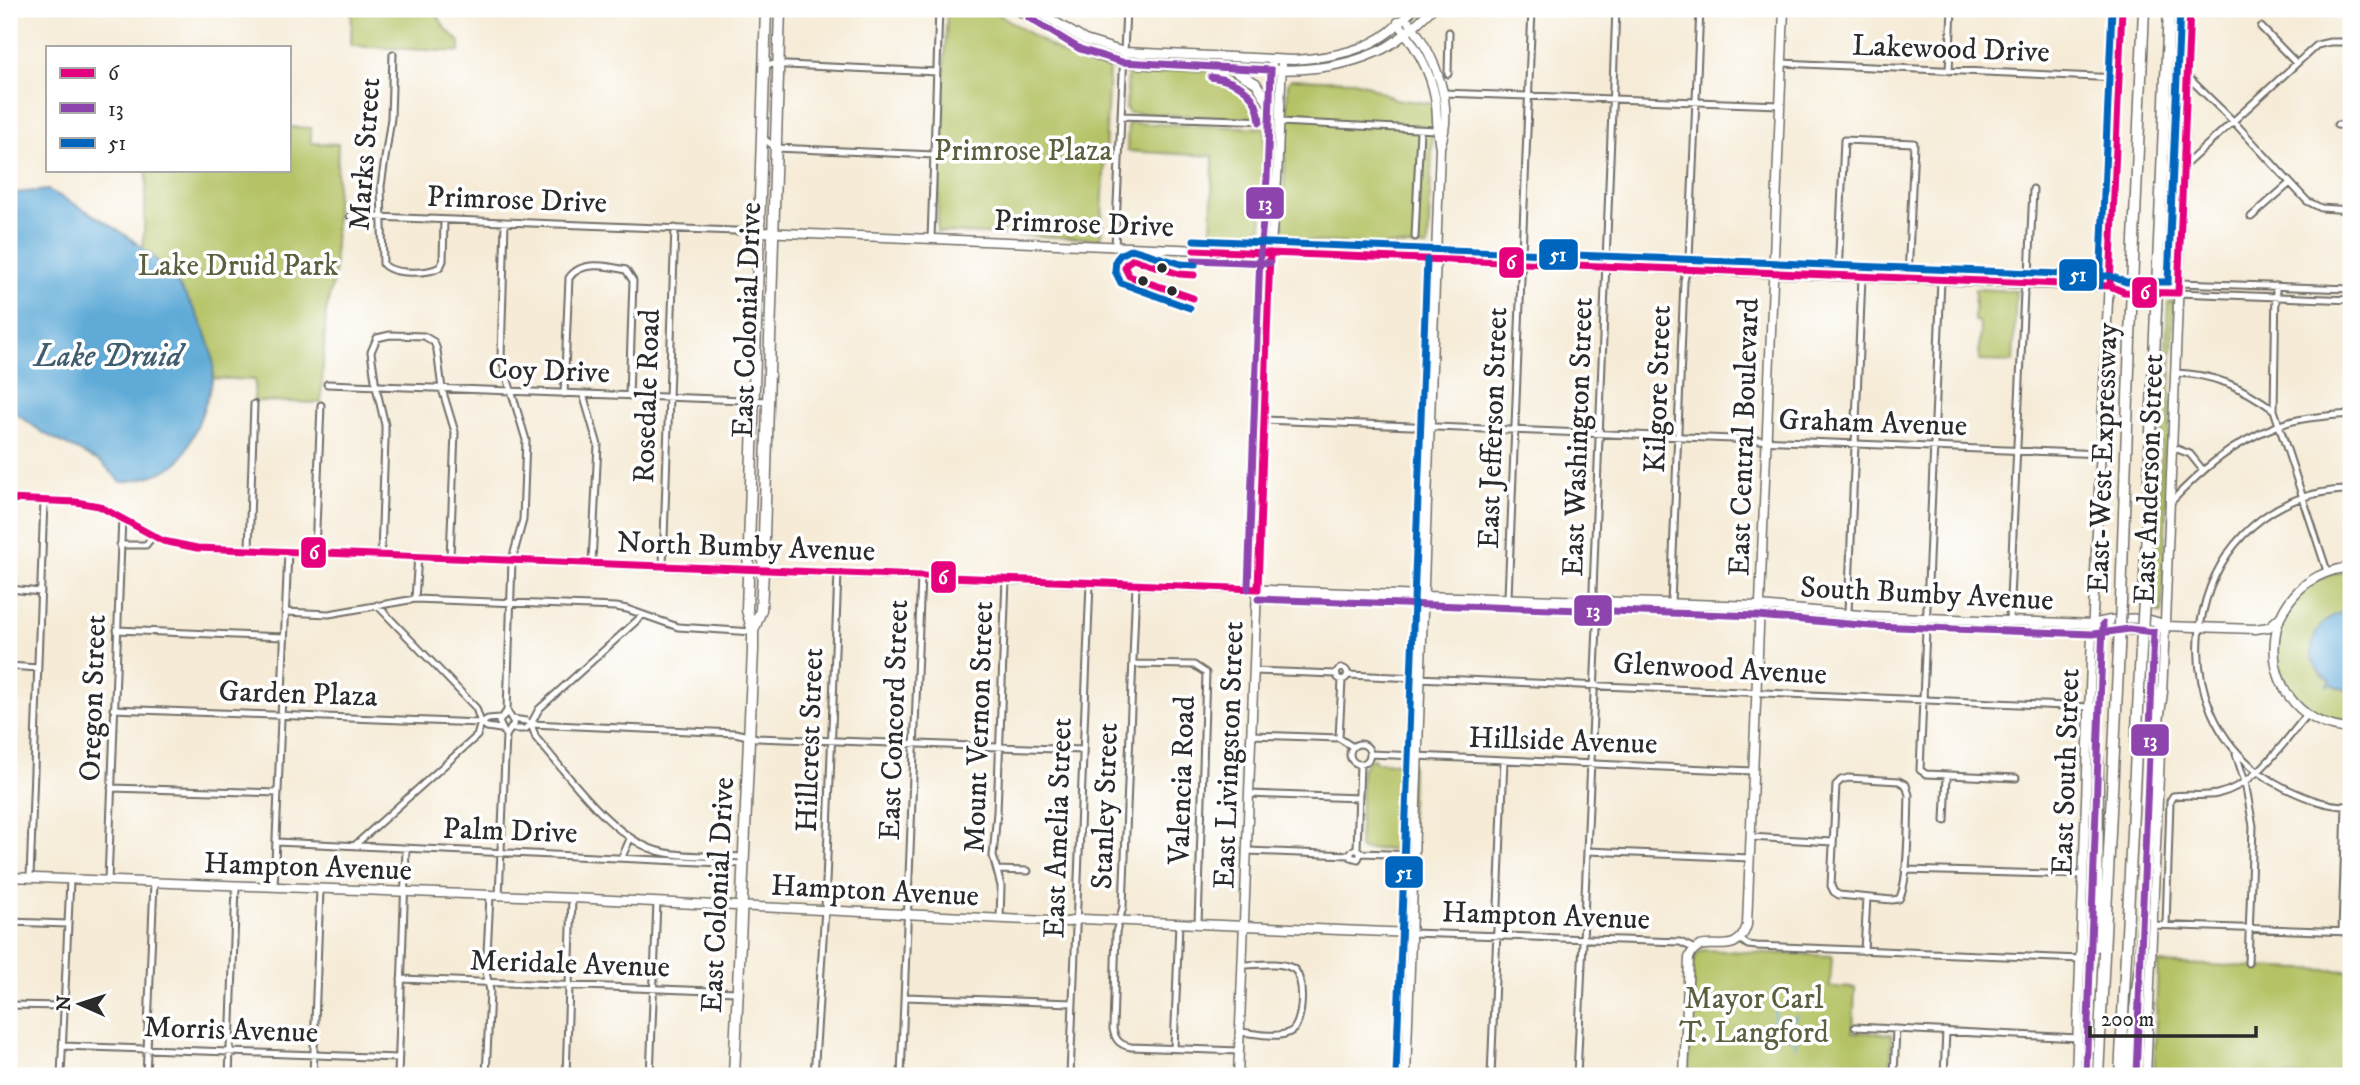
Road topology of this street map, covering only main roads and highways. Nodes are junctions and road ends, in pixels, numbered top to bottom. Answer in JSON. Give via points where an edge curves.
{"nodes":[{"id":1,"x":766,"y":9,"type":"edge"},
{"id":2,"x":780,"y":9,"type":"edge"},
{"id":3,"x":2144,"y":9,"type":"edge"},
{"id":4,"x":2169,"y":9,"type":"edge"},
{"id":5,"x":753,"y":632,"type":"junction"},
{"id":6,"x":2162,"y":692,"type":"road end"},
{"id":7,"x":2090,"y":707,"type":"road end"},
{"id":8,"x":2102,"y":973,"type":"junction"},
{"id":9,"x":734,"y":1075,"type":"edge"},
{"id":10,"x":2098,"y":1076,"type":"edge"},
{"id":11,"x":2120,"y":1076,"type":"edge"},
{"id":12,"x":2128,"y":1076,"type":"edge"}],
"edges":[{"from":1,"to":5,"type":"highway","name":"East Colonial Drive","via":[[747,610]]},
{"from":2,"to":5,"type":"highway","name":"East Colonial Drive","via":[[764,569],[761,610]]},
{"from":3,"to":8,"type":"highway","name":"East-West Expressway","bridge":true},
{"from":4,"to":11,"type":"highway","name":"East-West Expressway","bridge":true},
{"from":5,"to":9,"type":"highway","name":"East Colonial Drive"},
{"from":6,"to":12,"type":"highway"},
{"from":7,"to":8,"type":"highway","via":[[2096,721],[2098,763],[2097,947]]},
{"from":8,"to":10,"type":"highway","name":"East-West Expressway"}]}
